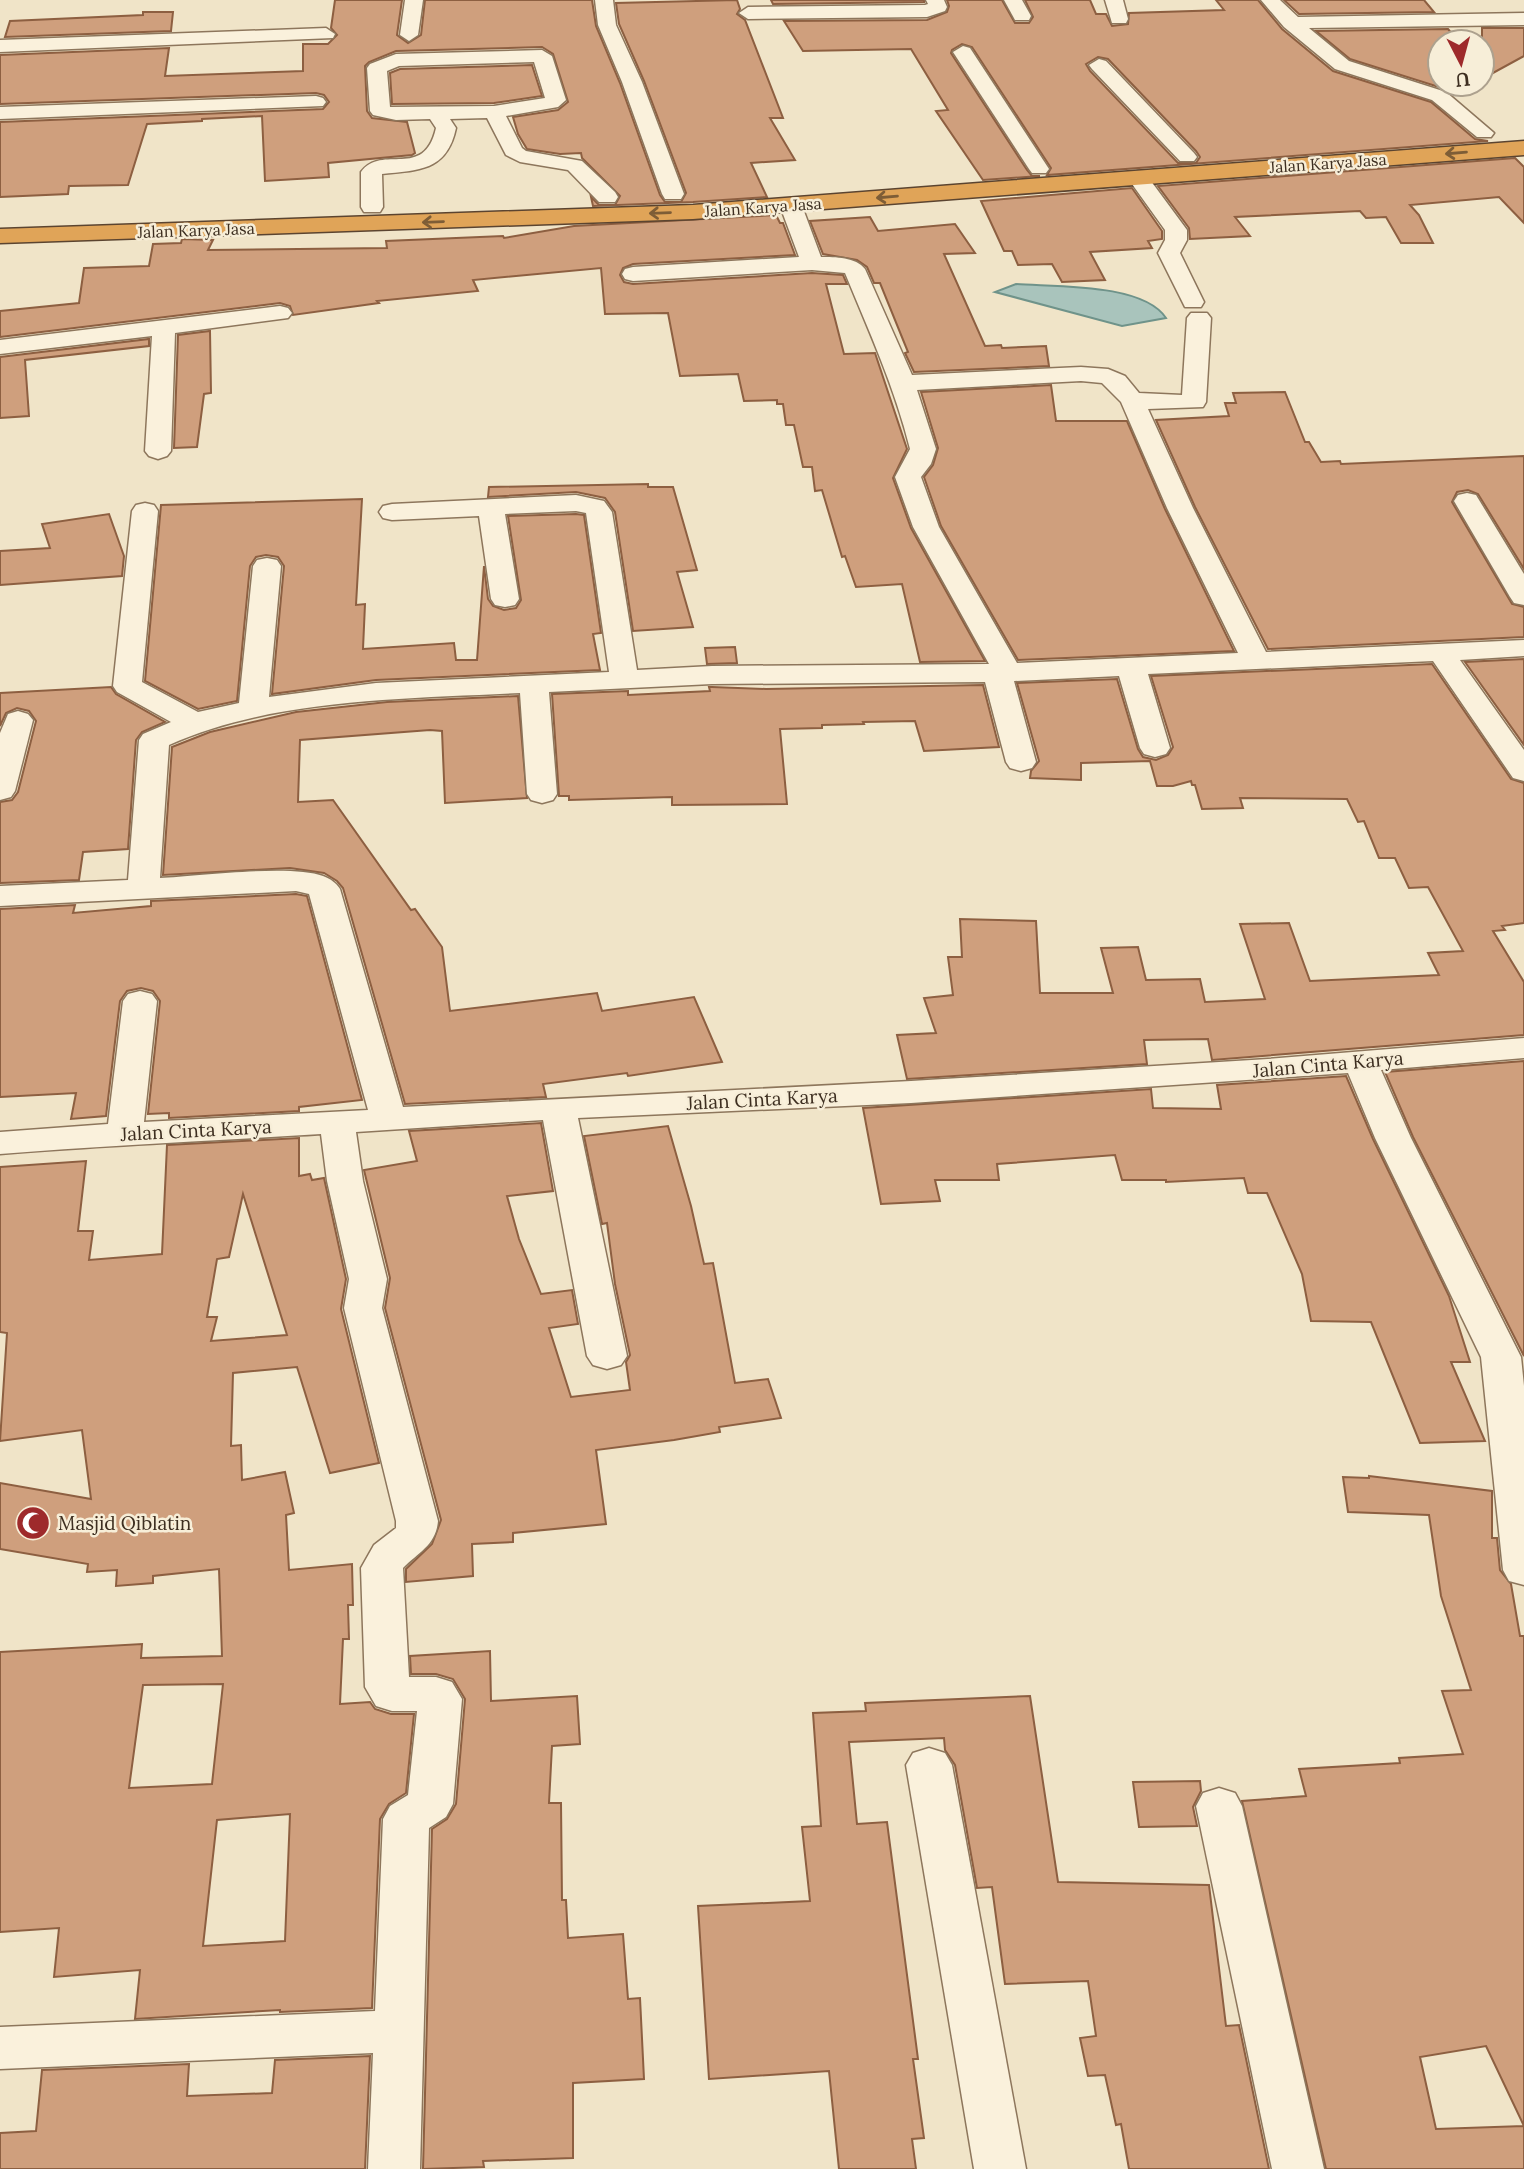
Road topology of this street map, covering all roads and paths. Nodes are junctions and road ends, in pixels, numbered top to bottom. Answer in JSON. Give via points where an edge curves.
{"nodes":[{"id":1,"x":414,"y":0,"type":"edge"},
{"id":2,"x":604,"y":0,"type":"edge"},
{"id":3,"x":935,"y":0,"type":"edge"},
{"id":4,"x":1114,"y":0,"type":"edge"},
{"id":5,"x":1270,"y":0,"type":"edge"},
{"id":6,"x":826,"y":6,"type":"edge"},
{"id":7,"x":748,"y":13,"type":"dead end"},
{"id":8,"x":1119,"y":19,"type":"dead end"},
{"id":9,"x":1524,"y":19,"type":"edge"},
{"id":10,"x":1292,"y":23,"type":"junction"},
{"id":11,"x":326,"y":34,"type":"dead end"},
{"id":12,"x":409,"y":35,"type":"dead end"},
{"id":13,"x":0,"y":46,"type":"edge"},
{"id":14,"x":962,"y":52,"type":"dead end"},
{"id":15,"x":1099,"y":65,"type":"dead end"},
{"id":16,"x":316,"y":102,"type":"dead end"},
{"id":17,"x":494,"y":112,"type":"junction"},
{"id":18,"x":0,"y":113,"type":"edge"},
{"id":19,"x":437,"y":114,"type":"junction"},
{"id":20,"x":1524,"y":130,"type":"edge"},
{"id":21,"x":1484,"y":132,"type":"junction"},
{"id":22,"x":1524,"y":148,"type":"edge"},
{"id":23,"x":1187,"y":157,"type":"junction"},
{"id":24,"x":1039,"y":169,"type":"junction"},
{"id":25,"x":1138,"y":177,"type":"junction"},
{"id":26,"x":1012,"y":179,"type":"junction"},
{"id":27,"x":673,"y":194,"type":"junction"},
{"id":28,"x":607,"y":197,"type":"junction"},
{"id":29,"x":791,"y":206,"type":"junction"},
{"id":30,"x":372,"y":207,"type":"junction"},
{"id":31,"x":0,"y":216,"type":"edge"},
{"id":32,"x":0,"y":236,"type":"edge"},
{"id":33,"x":812,"y":263,"type":"junction"},
{"id":34,"x":633,"y":274,"type":"dead end"},
{"id":35,"x":280,"y":313,"type":"dead end"},
{"id":36,"x":164,"y":328,"type":"junction"},
{"id":37,"x":0,"y":347,"type":"edge"},
{"id":38,"x":903,"y":383,"type":"junction"},
{"id":39,"x":1132,"y":400,"type":"junction"},
{"id":40,"x":158,"y":451,"type":"dead end"},
{"id":41,"x":1467,"y":501,"type":"dead end"},
{"id":42,"x":491,"y":507,"type":"junction"},
{"id":43,"x":145,"y":511,"type":"dead end"},
{"id":44,"x":392,"y":512,"type":"dead end"},
{"id":45,"x":267,"y":566,"type":"dead end"},
{"id":46,"x":1524,"y":597,"type":"edge"},
{"id":47,"x":505,"y":599,"type":"dead end"},
{"id":48,"x":1524,"y":648,"type":"edge"},
{"id":49,"x":1440,"y":651,"type":"junction"},
{"id":50,"x":1256,"y":660,"type":"junction"},
{"id":51,"x":1131,"y":667,"type":"junction"},
{"id":52,"x":1002,"y":673,"type":"junction"},
{"id":53,"x":624,"y":679,"type":"junction"},
{"id":54,"x":534,"y":684,"type":"junction"},
{"id":55,"x":253,"y":708,"type":"junction"},
{"id":56,"x":18,"y":720,"type":"dead end"},
{"id":57,"x":197,"y":721,"type":"junction"},
{"id":58,"x":1155,"y":748,"type":"dead end"},
{"id":59,"x":1021,"y":762,"type":"dead end"},
{"id":60,"x":1524,"y":772,"type":"edge"},
{"id":61,"x":0,"y":791,"type":"edge"},
{"id":62,"x":542,"y":794,"type":"dead end"},
{"id":63,"x":143,"y":888,"type":"junction"},
{"id":64,"x":0,"y":896,"type":"edge"},
{"id":65,"x":140,"y":1001,"type":"dead end"},
{"id":66,"x":1524,"y":1048,"type":"edge"},
{"id":67,"x":1360,"y":1061,"type":"junction"},
{"id":68,"x":558,"y":1108,"type":"junction"},
{"id":69,"x":389,"y":1120,"type":"junction"},
{"id":70,"x":337,"y":1122,"type":"junction"},
{"id":71,"x":125,"y":1133,"type":"junction"},
{"id":72,"x":0,"y":1143,"type":"edge"},
{"id":73,"x":607,"y":1356,"type":"dead end"},
{"id":74,"x":1524,"y":1570,"type":"edge"},
{"id":75,"x":929,"y":1765,"type":"dead end"},
{"id":76,"x":1219,"y":1806,"type":"dead end"},
{"id":77,"x":397,"y":2031,"type":"junction"},
{"id":78,"x":0,"y":2048,"type":"edge"},
{"id":79,"x":394,"y":2169,"type":"edge"},
{"id":80,"x":1000,"y":2169,"type":"edge"},
{"id":81,"x":1298,"y":2169,"type":"edge"}],
"edges":[{"from":1,"to":12,"type":"street"},
{"from":2,"to":27,"type":"street","via":[[607,25]]},
{"from":3,"to":6,"type":"street","via":[[938,7],[927,11]]},
{"from":4,"to":8,"type":"street"},
{"from":5,"to":10,"type":"street"},
{"from":6,"to":7,"type":"street"},
{"from":9,"to":10,"type":"street"},
{"from":10,"to":21,"type":"street","via":[[1342,65],[1439,96]]},
{"from":11,"to":13,"type":"street"},
{"from":14,"to":24,"type":"street"},
{"from":15,"to":23,"type":"street"},
{"from":16,"to":18,"type":"street"},
{"from":17,"to":19,"type":"street"},
{"from":17,"to":19,"type":"street","via":[[556,100],[542,56],[397,60],[377,68],[380,111]]},
{"from":17,"to":28,"type":"street","via":[[513,151],[575,165]]},
{"from":19,"to":30,"type":"street","via":[[446,128],[438,153],[424,162],[371,172]]},
{"from":20,"to":21,"type":"highway","name":"Jalan Karya Jasa"},
{"from":21,"to":23,"type":"highway","name":"Jalan Karya Jasa"},
{"from":22,"to":25,"type":"highway","name":"Jalan Karya Jasa","one_way":true},
{"from":23,"to":24,"type":"highway","name":"Jalan Karya Jasa"},
{"from":24,"to":26,"type":"highway","name":"Jalan Karya Jasa"},
{"from":25,"to":26,"type":"highway","name":"Jalan Karya Jasa"},
{"from":25,"to":39,"type":"street","via":[[1176,230],[1169,253],[1196,310],[1195,402]]},
{"from":26,"to":27,"type":"highway","name":"Jalan Karya Jasa"},
{"from":26,"to":29,"type":"highway","name":"Jalan Karya Jasa","one_way":true},
{"from":27,"to":28,"type":"highway","name":"Jalan Karya Jasa"},
{"from":28,"to":30,"type":"highway","name":"Jalan Karya Jasa"},
{"from":29,"to":32,"type":"highway","name":"Jalan Karya Jasa","one_way":true},
{"from":29,"to":33,"type":"street"},
{"from":30,"to":31,"type":"highway","name":"Jalan Karya Jasa"},
{"from":33,"to":34,"type":"street"},
{"from":33,"to":38,"type":"street","via":[[854,269]]},
{"from":35,"to":36,"type":"street"},
{"from":36,"to":37,"type":"street"},
{"from":36,"to":40,"type":"street"},
{"from":38,"to":39,"type":"street","via":[[1099,374],[1116,381]]},
{"from":38,"to":52,"type":"street","via":[[923,449],[908,477],[926,527]]},
{"from":39,"to":50,"type":"street"},
{"from":41,"to":46,"type":"street"},
{"from":42,"to":44,"type":"street"},
{"from":42,"to":47,"type":"street"},
{"from":42,"to":53,"type":"street","via":[[576,503],[599,512]]},
{"from":43,"to":57,"type":"street","via":[[127,686]]},
{"from":45,"to":55,"type":"street"},
{"from":48,"to":49,"type":"street"},
{"from":49,"to":50,"type":"street"},
{"from":49,"to":60,"type":"street"},
{"from":50,"to":51,"type":"street"},
{"from":51,"to":52,"type":"street"},
{"from":51,"to":58,"type":"street"},
{"from":52,"to":53,"type":"street","via":[[712,674]]},
{"from":52,"to":59,"type":"street"},
{"from":53,"to":54,"type":"street"},
{"from":54,"to":55,"type":"street","via":[[376,692]]},
{"from":54,"to":62,"type":"street"},
{"from":55,"to":57,"type":"street"},
{"from":56,"to":61,"type":"street"},
{"from":57,"to":63,"type":"street","via":[[154,740]]},
{"from":63,"to":64,"type":"street"},
{"from":63,"to":69,"type":"street","via":[[296,881],[324,889]]},
{"from":65,"to":71,"type":"street"},
{"from":66,"to":67,"type":"street","name":"Jalan Cinta Karya"},
{"from":67,"to":68,"type":"street","name":"Jalan Cinta Karya","via":[[911,1092]]},
{"from":67,"to":74,"type":"street","via":[[1393,1138],[1502,1357]]},
{"from":68,"to":69,"type":"street","name":"Jalan Cinta Karya"},
{"from":68,"to":73,"type":"street"},
{"from":69,"to":70,"type":"street","name":"Jalan Cinta Karya"},
{"from":70,"to":71,"type":"street","name":"Jalan Cinta Karya"},
{"from":70,"to":77,"type":"street","via":[[345,1181],[368,1279],[363,1308],[417,1521],[415,1534],[382,1568],[387,1687],[392,1694],[436,1694],[440,1699],[430,1804],[406,1819]]},
{"from":71,"to":72,"type":"street","name":"Jalan Cinta Karya"},
{"from":75,"to":80,"type":"street"},
{"from":76,"to":81,"type":"street"},
{"from":77,"to":78,"type":"street"},
{"from":77,"to":79,"type":"street"}]}
